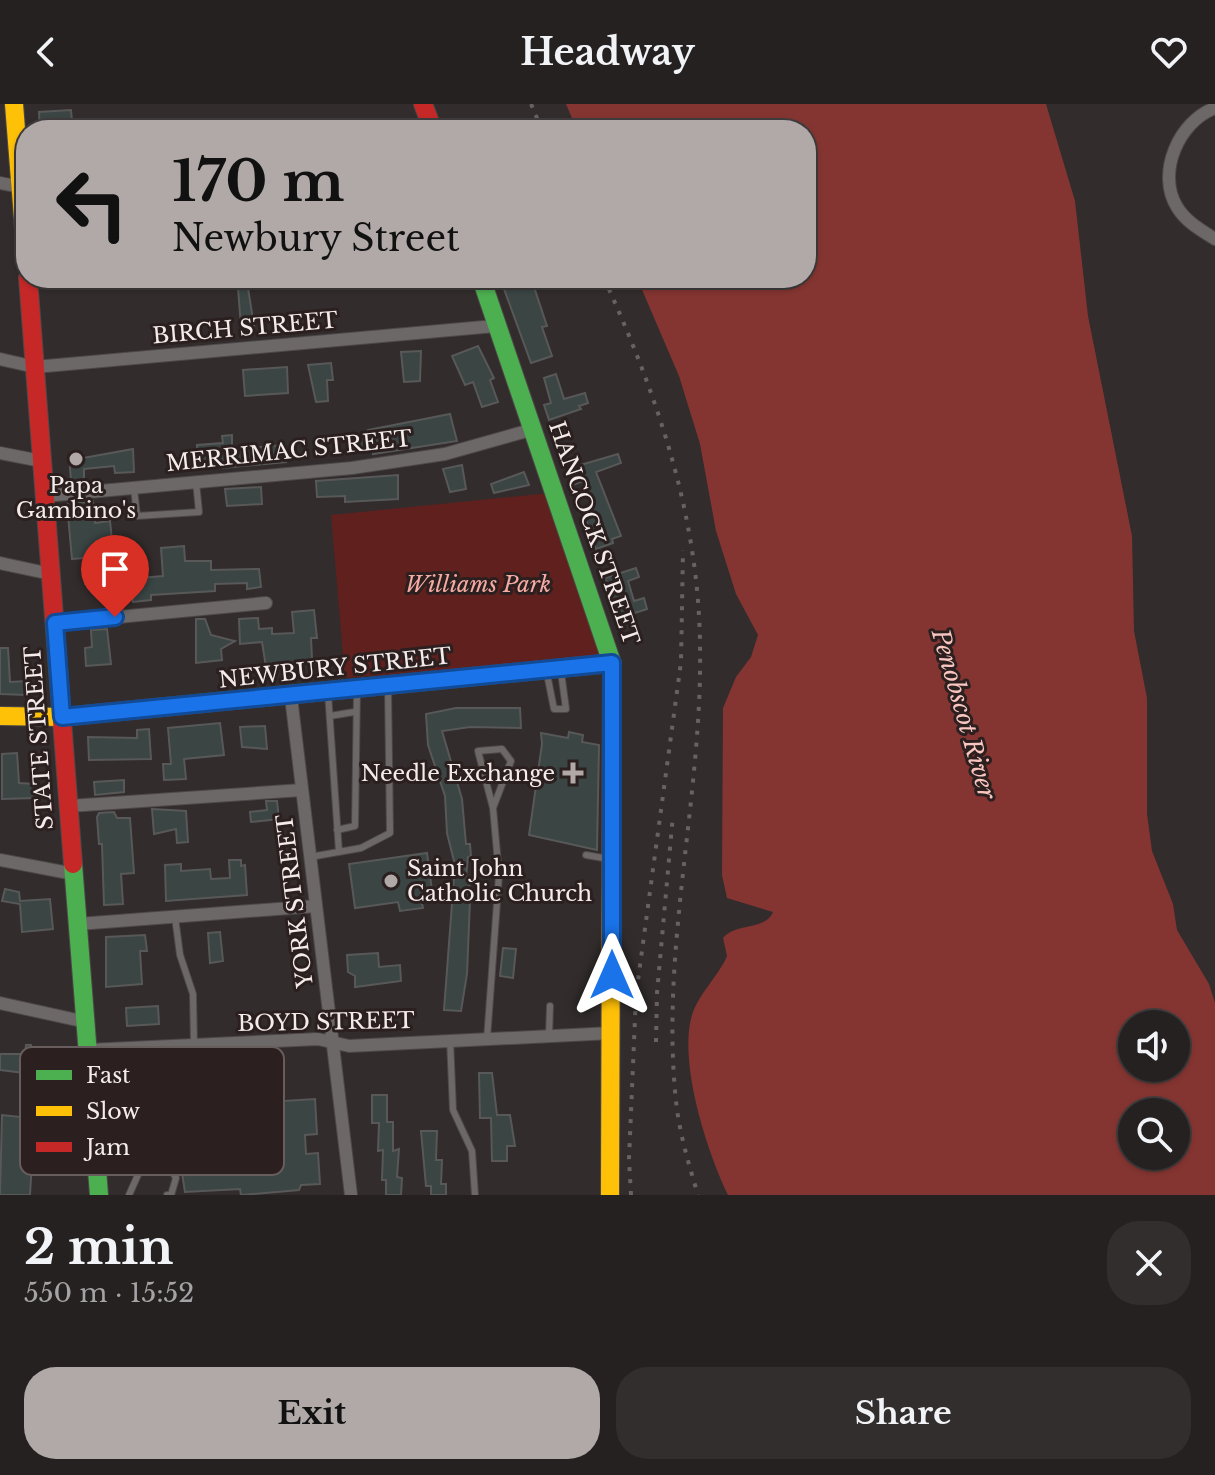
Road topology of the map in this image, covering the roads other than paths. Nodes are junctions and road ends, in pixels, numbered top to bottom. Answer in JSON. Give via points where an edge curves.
{"nodes":[{"id":1,"x":1215,"y":108,"type":"edge"},
{"id":2,"x":1215,"y":239,"type":"edge"},
{"id":3,"x":29,"y":288,"type":"edge"},
{"id":4,"x":484,"y":288,"type":"edge"},
{"id":5,"x":495,"y":326,"type":"junction"},
{"id":6,"x":0,"y":359,"type":"edge"},
{"id":7,"x":35,"y":367,"type":"junction"},
{"id":8,"x":534,"y":429,"type":"junction"},
{"id":9,"x":0,"y":453,"type":"edge"},
{"id":10,"x":41,"y":461,"type":"junction"},
{"id":11,"x":196,"y":482,"type":"junction"},
{"id":12,"x":134,"y":488,"type":"junction"},
{"id":13,"x":45,"y":496,"type":"junction"},
{"id":14,"x":0,"y":563,"type":"edge"},
{"id":15,"x":51,"y":574,"type":"junction"},
{"id":16,"x":266,"y":603,"type":"dead end"},
{"id":17,"x":55,"y":623,"type":"junction"},
{"id":18,"x":612,"y":663,"type":"junction"},
{"id":19,"x":554,"y":670,"type":"junction"},
{"id":20,"x":388,"y":688,"type":"junction"},
{"id":21,"x":357,"y":691,"type":"junction"},
{"id":22,"x":328,"y":693,"type":"junction"},
{"id":23,"x":291,"y":697,"type":"junction"},
{"id":24,"x":354,"y":712,"type":"junction"},
{"id":25,"x":0,"y":716,"type":"edge"},
{"id":26,"x":330,"y":716,"type":"junction"},
{"id":27,"x":62,"y":717,"type":"junction"},
{"id":28,"x":302,"y":790,"type":"junction"},
{"id":29,"x":69,"y":806,"type":"junction"},
{"id":30,"x":493,"y":808,"type":"junction"},
{"id":31,"x":337,"y":830,"type":"junction"},
{"id":32,"x":339,"y":852,"type":"junction"},
{"id":33,"x":586,"y":855,"type":"dead end"},
{"id":34,"x":310,"y":857,"type":"junction"},
{"id":35,"x":0,"y":860,"type":"edge"},
{"id":36,"x":612,"y":860,"type":"junction"},
{"id":37,"x":74,"y":874,"type":"junction"},
{"id":38,"x":316,"y":906,"type":"junction"},
{"id":39,"x":175,"y":917,"type":"junction"},
{"id":40,"x":78,"y":924,"type":"junction"},
{"id":41,"x":0,"y":1003,"type":"edge"},
{"id":42,"x":550,"y":1006,"type":"dead end"},
{"id":43,"x":86,"y":1022,"type":"junction"},
{"id":44,"x":612,"y":1033,"type":"junction"},
{"id":45,"x":549,"y":1036,"type":"junction"},
{"id":46,"x":450,"y":1039,"type":"junction"},
{"id":47,"x":487,"y":1039,"type":"junction"},
{"id":48,"x":333,"y":1042,"type":"junction"},
{"id":49,"x":194,"y":1045,"type":"junction"},
{"id":50,"x":88,"y":1047,"type":"edge"},
{"id":51,"x":152,"y":1047,"type":"edge"},
{"id":52,"x":97,"y":1175,"type":"edge"},
{"id":53,"x":138,"y":1175,"type":"edge"},
{"id":54,"x":174,"y":1175,"type":"edge"},
{"id":55,"x":99,"y":1195,"type":"edge"},
{"id":56,"x":129,"y":1195,"type":"edge"},
{"id":57,"x":171,"y":1195,"type":"edge"},
{"id":58,"x":351,"y":1195,"type":"edge"},
{"id":59,"x":475,"y":1195,"type":"edge"},
{"id":60,"x":610,"y":1195,"type":"edge"}],
"edges":[{"from":1,"to":2,"type":"street","via":[[1187,128],[1173,152],[1170,180],[1176,206],[1191,224]]},
{"from":3,"to":7,"type":"main road","name":"STATE STREET"},
{"from":4,"to":5,"type":"main road","name":"HANCOCK STREET"},
{"from":5,"to":7,"type":"street","name":"BIRCH STREET"},
{"from":5,"to":8,"type":"main road","name":"HANCOCK STREET"},
{"from":6,"to":7,"type":"street","name":"BIRCH STREET"},
{"from":7,"to":10,"type":"main road","name":"STATE STREET"},
{"from":8,"to":11,"type":"street","name":"MERRIMAC STREET","via":[[445,454]]},
{"from":8,"to":18,"type":"main road","name":"HANCOCK STREET"},
{"from":9,"to":10,"type":"street"},
{"from":10,"to":13,"type":"main road","name":"STATE STREET"},
{"from":11,"to":12,"type":"street","name":"MERRIMAC STREET"},
{"from":11,"to":12,"type":"lane","via":[[199,512],[137,516]]},
{"from":12,"to":13,"type":"street","name":"MERRIMAC STREET"},
{"from":13,"to":15,"type":"main road","name":"STATE STREET"},
{"from":14,"to":15,"type":"street"},
{"from":15,"to":17,"type":"main road","name":"STATE STREET"},
{"from":16,"to":17,"type":"street"},
{"from":17,"to":27,"type":"main road","name":"STATE STREET"},
{"from":18,"to":19,"type":"main road","name":"NEWBURY STREET"},
{"from":18,"to":36,"type":"main road","name":"HANCOCK STREET"},
{"from":19,"to":19,"type":"lane","via":[[554,709],[566,709]]},
{"from":19,"to":20,"type":"main road","name":"NEWBURY STREET"},
{"from":20,"to":21,"type":"main road","name":"NEWBURY STREET"},
{"from":20,"to":32,"type":"lane","via":[[390,833]]},
{"from":21,"to":22,"type":"main road","name":"NEWBURY STREET"},
{"from":21,"to":24,"type":"lane"},
{"from":22,"to":23,"type":"main road","name":"NEWBURY STREET"},
{"from":22,"to":26,"type":"lane"},
{"from":23,"to":27,"type":"main road","name":"NEWBURY STREET"},
{"from":23,"to":28,"type":"street","name":"YORK STREET"},
{"from":24,"to":26,"type":"lane"},
{"from":24,"to":31,"type":"lane","via":[[355,826]]},
{"from":25,"to":27,"type":"main road","name":"NEWBURY STREET"},
{"from":26,"to":31,"type":"lane"},
{"from":27,"to":29,"type":"main road","name":"STATE STREET"},
{"from":28,"to":29,"type":"street"},
{"from":28,"to":34,"type":"street","name":"YORK STREET"},
{"from":29,"to":37,"type":"main road","name":"STATE STREET"},
{"from":30,"to":30,"type":"lane","via":[[478,751],[502,749],[511,761]]},
{"from":30,"to":47,"type":"lane","via":[[499,875]]},
{"from":31,"to":32,"type":"lane"},
{"from":32,"to":34,"type":"lane"},
{"from":33,"to":36,"type":"lane"},
{"from":34,"to":38,"type":"street","name":"YORK STREET"},
{"from":35,"to":37,"type":"street"},
{"from":36,"to":44,"type":"main road","name":"HANCOCK STREET"},
{"from":37,"to":40,"type":"main road","name":"STATE STREET"},
{"from":38,"to":39,"type":"street"},
{"from":38,"to":48,"type":"street","name":"YORK STREET"},
{"from":39,"to":40,"type":"street"},
{"from":39,"to":49,"type":"lane","via":[[193,994]]},
{"from":40,"to":43,"type":"main road","name":"STATE STREET"},
{"from":41,"to":43,"type":"street"},
{"from":42,"to":45,"type":"lane"},
{"from":43,"to":50,"type":"main road","name":"STATE STREET"},
{"from":44,"to":45,"type":"street","name":"BOYD STREET"},
{"from":44,"to":60,"type":"main road","name":"HANCOCK STREET"},
{"from":45,"to":47,"type":"street","name":"BOYD STREET"},
{"from":46,"to":47,"type":"street","name":"BOYD STREET"},
{"from":46,"to":48,"type":"street","name":"BOYD STREET","via":[[349,1046]]},
{"from":46,"to":59,"type":"lane","via":[[453,1110],[472,1151]]},
{"from":48,"to":49,"type":"street","name":"BOYD STREET"},
{"from":48,"to":58,"type":"street","name":"YORK STREET"},
{"from":49,"to":51,"type":"street","name":"BOYD STREET"},
{"from":52,"to":55,"type":"main road","name":"STATE STREET"},
{"from":53,"to":56,"type":"lane"},
{"from":54,"to":57,"type":"lane"}]}
